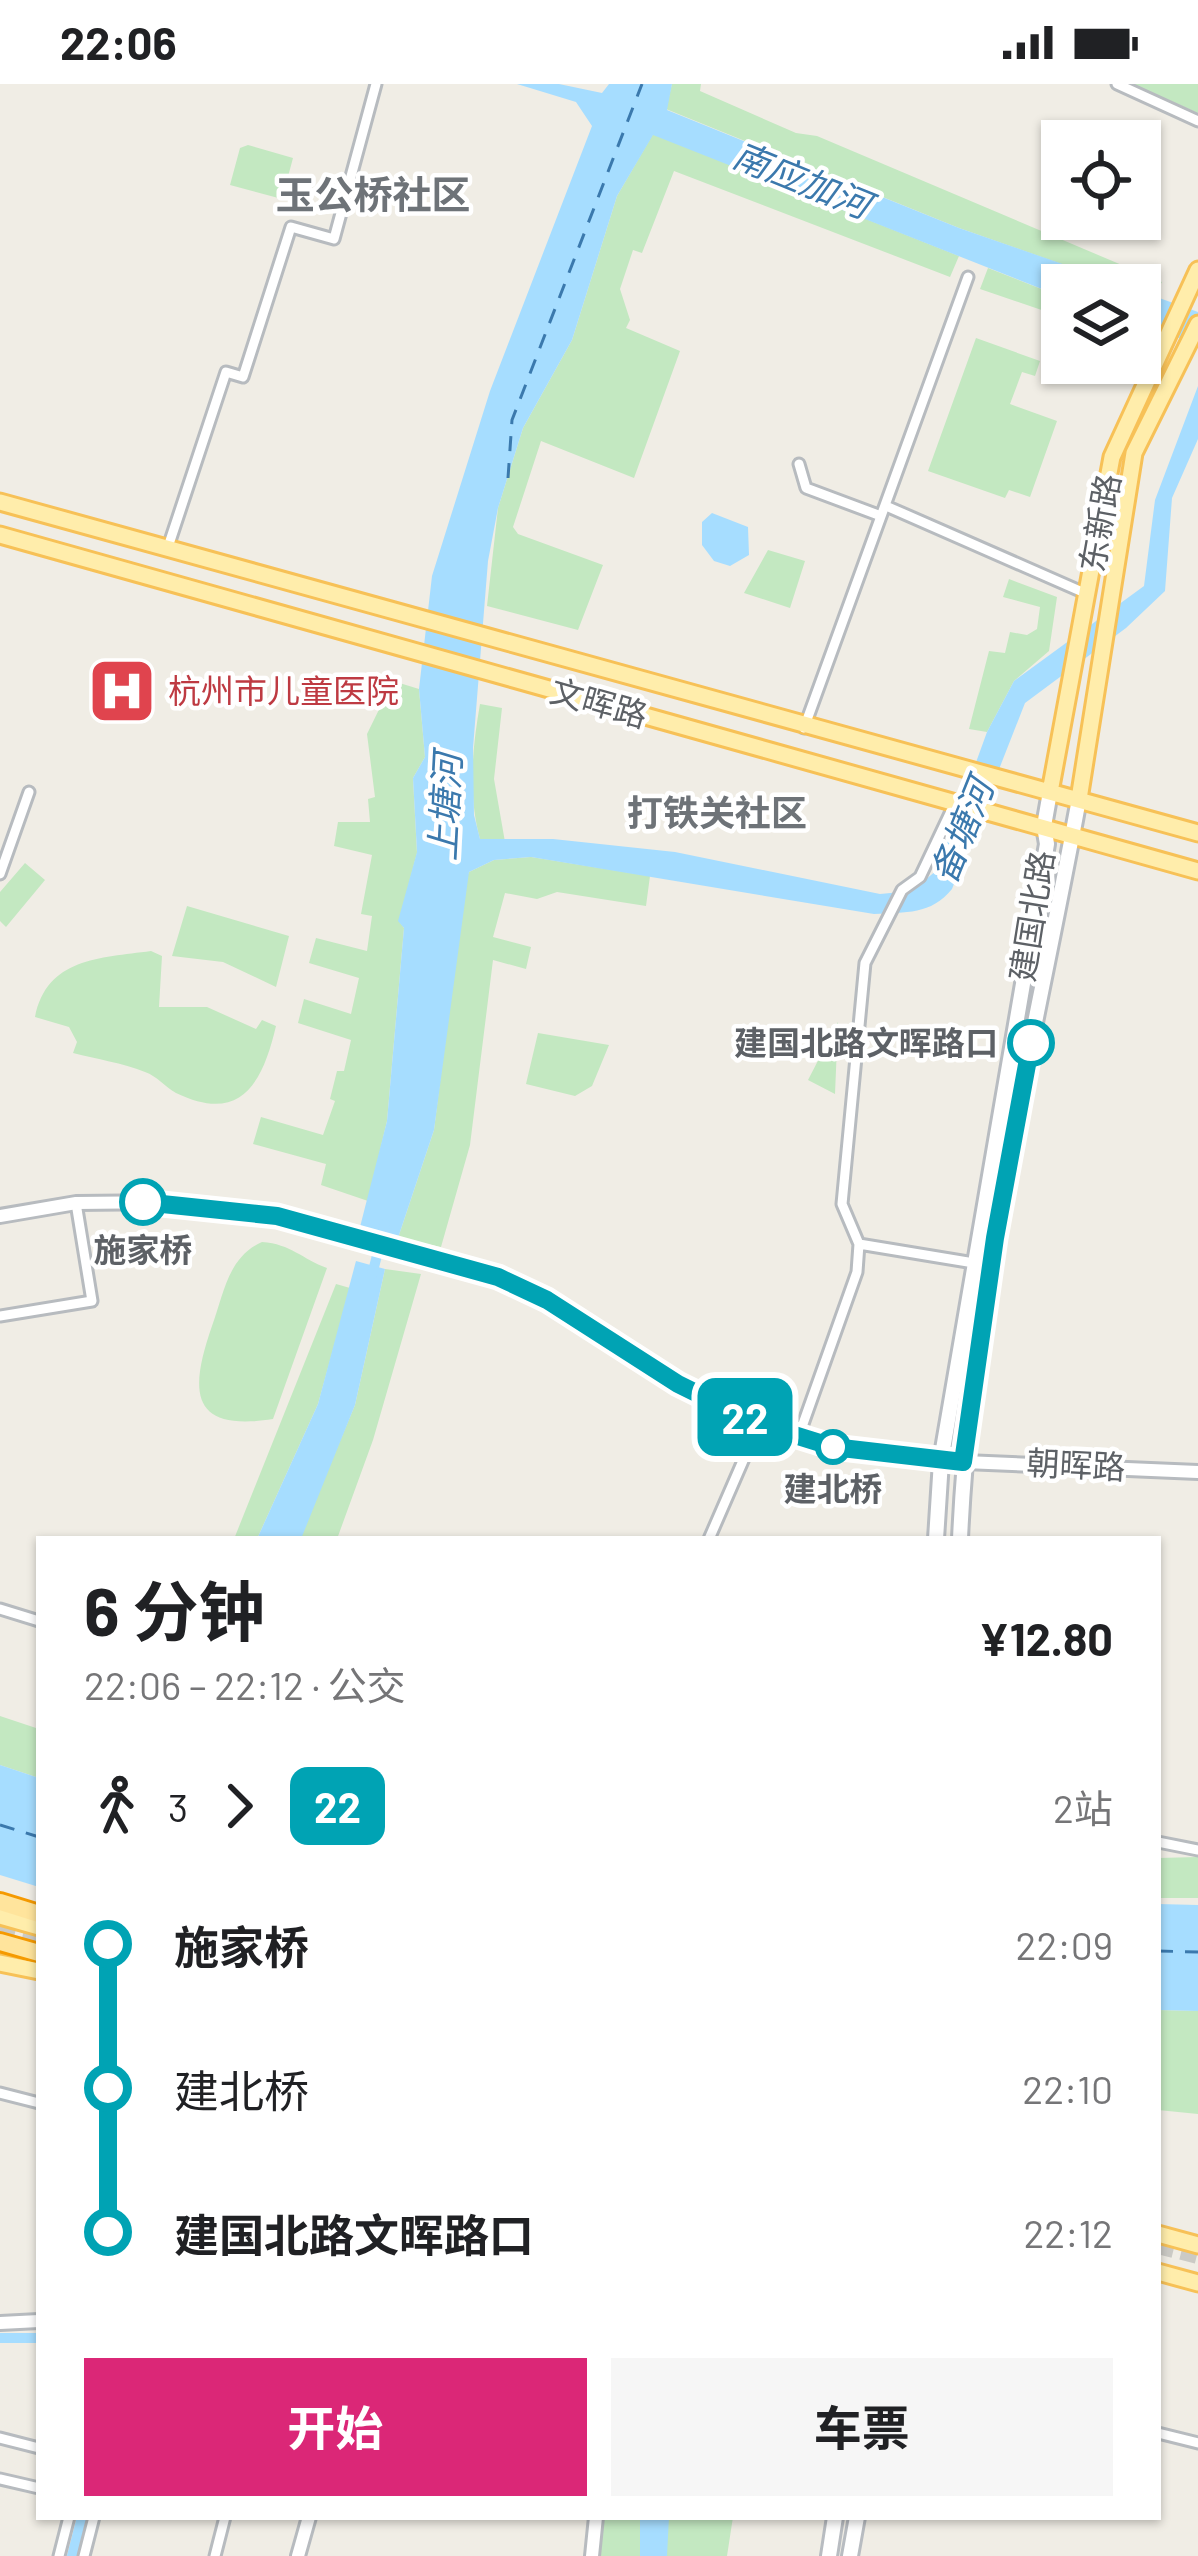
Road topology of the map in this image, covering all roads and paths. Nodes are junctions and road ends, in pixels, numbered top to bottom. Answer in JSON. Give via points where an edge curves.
{"nodes":[{"id":1,"x":376,"y":84,"type":"edge"},
{"id":2,"x":1117,"y":84,"type":"edge"},
{"id":3,"x":1198,"y":121,"type":"edge"},
{"id":4,"x":1198,"y":270,"type":"edge"},
{"id":5,"x":968,"y":278,"type":"dead end"},
{"id":6,"x":1198,"y":324,"type":"edge"},
{"id":7,"x":799,"y":464,"type":"dead end"},
{"id":8,"x":0,"y":502,"type":"edge"},
{"id":9,"x":883,"y":511,"type":"junction"},
{"id":10,"x":0,"y":535,"type":"edge"},
{"id":11,"x":167,"y":550,"type":"junction"},
{"id":12,"x":1087,"y":594,"type":"junction"},
{"id":13,"x":804,"y":728,"type":"junction"},
{"id":14,"x":29,"y":792,"type":"dead end"},
{"id":15,"x":1050,"y":792,"type":"junction"},
{"id":16,"x":1079,"y":799,"type":"junction"},
{"id":17,"x":955,"y":802,"type":"junction"},
{"id":18,"x":1044,"y":826,"type":"junction"},
{"id":19,"x":1073,"y":832,"type":"junction"},
{"id":20,"x":1198,"y":832,"type":"edge"},
{"id":21,"x":1163,"y":858,"type":"junction"},
{"id":22,"x":1198,"y":862,"type":"edge"},
{"id":23,"x":1198,"y":871,"type":"edge"},
{"id":24,"x":0,"y":874,"type":"edge"},
{"id":25,"x":76,"y":1203,"type":"junction"},
{"id":26,"x":0,"y":1216,"type":"edge"},
{"id":27,"x":859,"y":1244,"type":"junction"},
{"id":28,"x":974,"y":1263,"type":"junction"},
{"id":29,"x":0,"y":1316,"type":"edge"},
{"id":30,"x":759,"y":1424,"type":"junction"},
{"id":31,"x":797,"y":1438,"type":"junction"},
{"id":32,"x":941,"y":1461,"type":"junction"},
{"id":33,"x":963,"y":1462,"type":"junction"},
{"id":34,"x":1198,"y":1472,"type":"edge"},
{"id":35,"x":710,"y":1536,"type":"edge"},
{"id":36,"x":936,"y":1536,"type":"edge"},
{"id":37,"x":960,"y":1536,"type":"edge"},
{"id":38,"x":0,"y":1609,"type":"edge"},
{"id":39,"x":36,"y":1621,"type":"edge"},
{"id":40,"x":1161,"y":1843,"type":"edge"},
{"id":41,"x":1198,"y":1850,"type":"edge"},
{"id":42,"x":0,"y":1902,"type":"edge"},
{"id":43,"x":36,"y":1912,"type":"edge"},
{"id":44,"x":0,"y":1916,"type":"edge"},
{"id":45,"x":36,"y":1926,"type":"edge"},
{"id":46,"x":0,"y":1945,"type":"edge"},
{"id":47,"x":36,"y":1953,"type":"edge"},
{"id":48,"x":0,"y":1963,"type":"edge"},
{"id":49,"x":36,"y":1970,"type":"edge"},
{"id":50,"x":0,"y":2093,"type":"edge"},
{"id":51,"x":36,"y":2102,"type":"edge"},
{"id":52,"x":1161,"y":2235,"type":"edge"},
{"id":53,"x":1198,"y":2245,"type":"edge"},
{"id":54,"x":1161,"y":2273,"type":"edge"},
{"id":55,"x":1198,"y":2283,"type":"edge"},
{"id":56,"x":36,"y":2321,"type":"edge"},
{"id":57,"x":0,"y":2323,"type":"edge"},
{"id":58,"x":1161,"y":2434,"type":"edge"},
{"id":59,"x":0,"y":2438,"type":"edge"},
{"id":60,"x":1198,"y":2443,"type":"edge"},
{"id":61,"x":36,"y":2447,"type":"edge"},
{"id":62,"x":0,"y":2479,"type":"edge"},
{"id":63,"x":36,"y":2487,"type":"edge"},
{"id":64,"x":68,"y":2520,"type":"edge"},
{"id":65,"x":93,"y":2520,"type":"edge"},
{"id":66,"x":224,"y":2520,"type":"edge"},
{"id":67,"x":308,"y":2520,"type":"edge"},
{"id":68,"x":596,"y":2520,"type":"edge"},
{"id":69,"x":835,"y":2520,"type":"edge"},
{"id":70,"x":856,"y":2520,"type":"edge"},
{"id":71,"x":59,"y":2556,"type":"edge"},
{"id":72,"x":84,"y":2556,"type":"edge"},
{"id":73,"x":215,"y":2556,"type":"edge"},
{"id":74,"x":298,"y":2556,"type":"edge"},
{"id":75,"x":592,"y":2556,"type":"edge"},
{"id":76,"x":829,"y":2556,"type":"edge"},
{"id":77,"x":850,"y":2556,"type":"edge"}],
"edges":[{"from":1,"to":11,"type":"street","via":[[334,239],[291,227],[244,377],[226,372]]},
{"from":2,"to":3,"type":"street"},
{"from":4,"to":12,"type":"main road","name":"东新路","via":[[1112,458]]},
{"from":5,"to":9,"type":"street"},
{"from":6,"to":16,"type":"main road","name":"东新路","via":[[1134,453]]},
{"from":7,"to":9,"type":"street","via":[[806,488]]},
{"from":8,"to":11,"type":"main road","name":"文晖路"},
{"from":9,"to":12,"type":"street"},
{"from":9,"to":13,"type":"street"},
{"from":10,"to":17,"type":"main road","name":"文晖路"},
{"from":11,"to":13,"type":"main road","name":"文晖路"},
{"from":12,"to":15,"type":"main road","name":"东新路"},
{"from":13,"to":15,"type":"main road","name":"文晖路"},
{"from":14,"to":24,"type":"street"},
{"from":15,"to":16,"type":"main road","name":"文晖路"},
{"from":15,"to":18,"type":"main road","name":"建国北路"},
{"from":16,"to":19,"type":"main road","name":"建国北路"},
{"from":16,"to":20,"type":"main road","name":"文晖路"},
{"from":17,"to":18,"type":"main road","name":"文晖路"},
{"from":17,"to":27,"type":"street","via":[[920,877],[902,890],[865,963],[842,1204]]},
{"from":18,"to":19,"type":"main road","name":"文晖路"},
{"from":18,"to":28,"type":"main road","name":"建国北路"},
{"from":19,"to":21,"type":"main road","name":"文晖路"},
{"from":19,"to":33,"type":"main road","name":"建国北路","via":[[995,1238]]},
{"from":21,"to":22,"type":"main road"},
{"from":21,"to":23,"type":"main road","name":"文晖路"},
{"from":25,"to":26,"type":"street","name":"朝晖路"},
{"from":25,"to":29,"type":"street","via":[[92,1301]]},
{"from":25,"to":30,"type":"street","name":"朝晖路","via":[[242,1208],[525,1288]]},
{"from":27,"to":28,"type":"street"},
{"from":27,"to":31,"type":"street","via":[[857,1272]]},
{"from":28,"to":32,"type":"main road","name":"建国北路"},
{"from":30,"to":31,"type":"street","name":"朝晖路"},
{"from":30,"to":35,"type":"street"},
{"from":31,"to":32,"type":"street","name":"朝晖路"},
{"from":32,"to":33,"type":"street","name":"朝晖路"},
{"from":32,"to":36,"type":"main road","name":"建国北路"},
{"from":33,"to":34,"type":"street","name":"朝晖路"},
{"from":33,"to":37,"type":"main road","name":"建国北路"},
{"from":38,"to":39,"type":"street"},
{"from":40,"to":41,"type":"street"},
{"from":42,"to":43,"type":"highway"},
{"from":44,"to":45,"type":"main road"},
{"from":46,"to":47,"type":"highway"},
{"from":48,"to":49,"type":"main road"},
{"from":50,"to":51,"type":"street"},
{"from":52,"to":53,"type":"main road"},
{"from":54,"to":55,"type":"main road"},
{"from":56,"to":57,"type":"street"},
{"from":58,"to":60,"type":"street"},
{"from":59,"to":61,"type":"street"},
{"from":62,"to":63,"type":"street"},
{"from":64,"to":71,"type":"street"},
{"from":65,"to":72,"type":"street"},
{"from":66,"to":73,"type":"street"},
{"from":67,"to":74,"type":"street"},
{"from":68,"to":75,"type":"street"},
{"from":69,"to":76,"type":"main road"},
{"from":70,"to":77,"type":"main road"}]}
